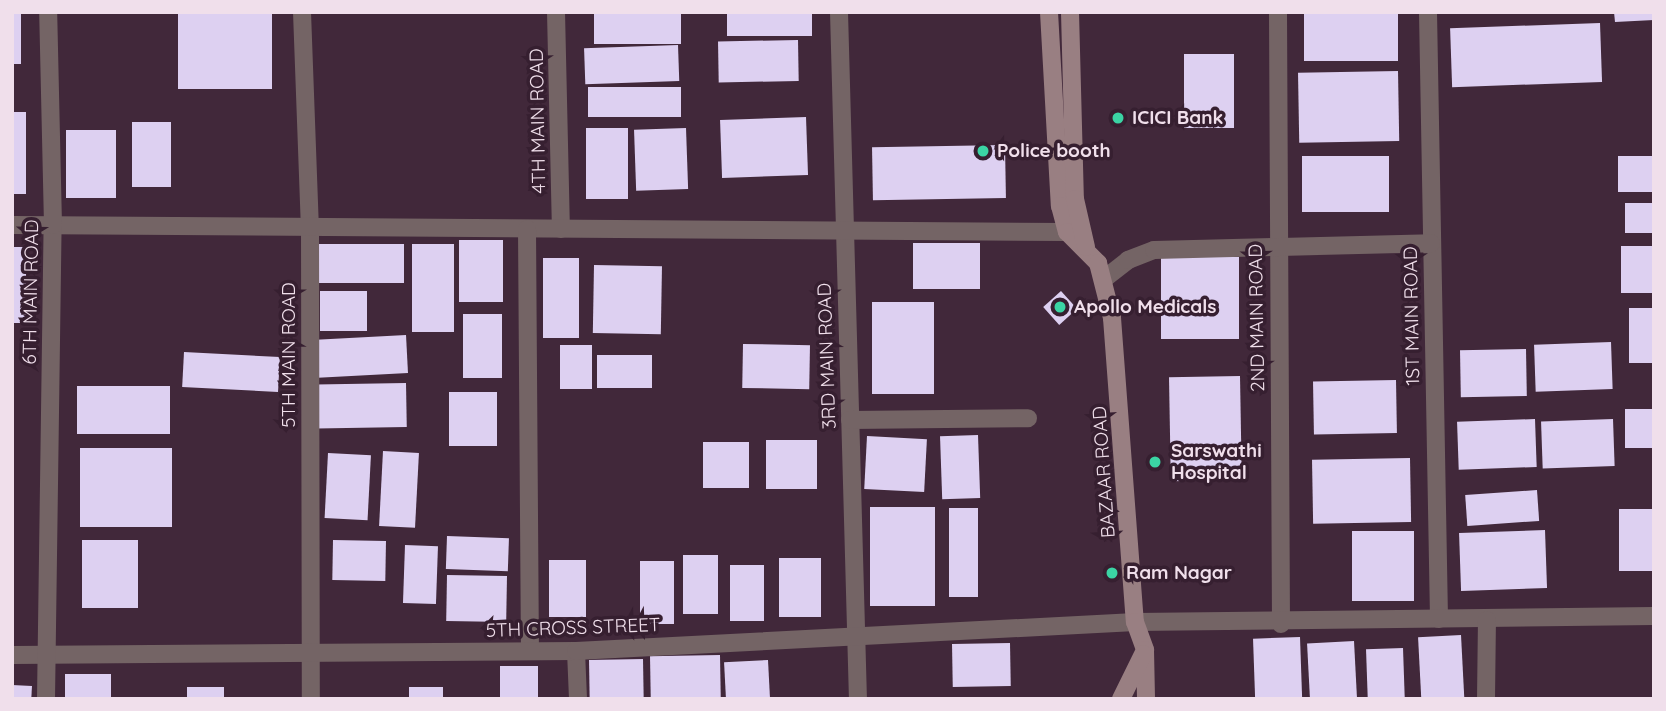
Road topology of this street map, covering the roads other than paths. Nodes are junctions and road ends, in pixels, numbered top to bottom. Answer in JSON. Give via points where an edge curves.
{"nodes":[{"id":1,"x":48,"y":12,"type":"edge"},
{"id":2,"x":302,"y":12,"type":"edge"},
{"id":3,"x":556,"y":12,"type":"edge"},
{"id":4,"x":839,"y":12,"type":"edge"},
{"id":5,"x":1049,"y":12,"type":"edge"},
{"id":6,"x":1070,"y":12,"type":"edge"},
{"id":7,"x":1278,"y":12,"type":"edge"},
{"id":8,"x":1429,"y":12,"type":"edge"},
{"id":9,"x":12,"y":225,"type":"edge"},
{"id":10,"x":53,"y":225,"type":"junction"},
{"id":11,"x":310,"y":227,"type":"junction"},
{"id":12,"x":527,"y":229,"type":"junction"},
{"id":13,"x":561,"y":229,"type":"junction"},
{"id":14,"x":845,"y":231,"type":"junction"},
{"id":15,"x":1067,"y":232,"type":"junction"},
{"id":16,"x":1431,"y":243,"type":"junction"},
{"id":17,"x":1278,"y":245,"type":"junction"},
{"id":18,"x":1086,"y":247,"type":"junction"},
{"id":19,"x":1104,"y":279,"type":"junction"},
{"id":20,"x":1028,"y":418,"type":"dead end"},
{"id":21,"x":850,"y":420,"type":"junction"},
{"id":22,"x":1654,"y":616,"type":"edge"},
{"id":23,"x":1438,"y":620,"type":"junction"},
{"id":24,"x":1487,"y":620,"type":"junction"},
{"id":25,"x":1135,"y":622,"type":"junction"},
{"id":26,"x":1281,"y":624,"type":"junction"},
{"id":27,"x":856,"y":634,"type":"junction"},
{"id":28,"x":1144,"y":650,"type":"junction"},
{"id":29,"x":530,"y":651,"type":"junction"},
{"id":30,"x":576,"y":651,"type":"junction"},
{"id":31,"x":46,"y":654,"type":"junction"},
{"id":32,"x":12,"y":655,"type":"edge"},
{"id":33,"x":310,"y":656,"type":"junction"},
{"id":34,"x":46,"y":699,"type":"edge"},
{"id":35,"x":311,"y":699,"type":"edge"},
{"id":36,"x":578,"y":699,"type":"edge"},
{"id":37,"x":858,"y":699,"type":"edge"},
{"id":38,"x":1121,"y":699,"type":"edge"},
{"id":39,"x":1146,"y":699,"type":"edge"},
{"id":40,"x":1486,"y":699,"type":"edge"}],
"edges":[{"from":1,"to":10,"type":"street","name":"6TH MAIN ROAD"},
{"from":2,"to":11,"type":"street","name":"5TH MAIN ROAD"},
{"from":3,"to":13,"type":"street","name":"4TH MAIN ROAD"},
{"from":4,"to":14,"type":"street","name":"3RD MAIN ROAD"},
{"from":5,"to":15,"type":"main road","via":[[1057,173]]},
{"from":6,"to":18,"type":"main road","name":"BAZAAR ROAD","via":[[1075,198]]},
{"from":7,"to":17,"type":"street","name":"2ND MAIN ROAD"},
{"from":8,"to":16,"type":"street","name":"1ST MAIN ROAD"},
{"from":9,"to":10,"type":"street"},
{"from":10,"to":11,"type":"street"},
{"from":10,"to":31,"type":"street","name":"6TH MAIN ROAD"},
{"from":11,"to":12,"type":"street"},
{"from":11,"to":33,"type":"street","name":"5TH MAIN ROAD"},
{"from":12,"to":13,"type":"street"},
{"from":12,"to":29,"type":"street"},
{"from":13,"to":14,"type":"street"},
{"from":14,"to":15,"type":"street"},
{"from":14,"to":21,"type":"street","name":"3RD MAIN ROAD"},
{"from":15,"to":18,"type":"main road","name":"BAZAAR ROAD"},
{"from":16,"to":17,"type":"street"},
{"from":16,"to":23,"type":"street","name":"1ST MAIN ROAD"},
{"from":17,"to":19,"type":"street","via":[[1154,250],[1128,260]]},
{"from":17,"to":26,"type":"street","name":"2ND MAIN ROAD"},
{"from":18,"to":19,"type":"main road","name":"BAZAAR ROAD"},
{"from":19,"to":25,"type":"main road","name":"BAZAAR ROAD","via":[[1118,373]]},
{"from":20,"to":21,"type":"street"},
{"from":21,"to":27,"type":"street","name":"3RD MAIN ROAD"},
{"from":22,"to":24,"type":"street","name":"5TH CROSS STREET"},
{"from":23,"to":24,"type":"street","name":"5TH CROSS STREET"},
{"from":23,"to":26,"type":"street","name":"5TH CROSS STREET"},
{"from":24,"to":40,"type":"street"},
{"from":25,"to":26,"type":"street","name":"5TH CROSS STREET"},
{"from":25,"to":27,"type":"street","name":"5TH CROSS STREET"},
{"from":25,"to":28,"type":"main road","name":"BAZAAR ROAD"},
{"from":27,"to":30,"type":"street","name":"5TH CROSS STREET"},
{"from":27,"to":37,"type":"street","name":"3RD MAIN ROAD"},
{"from":28,"to":38,"type":"main road"},
{"from":28,"to":39,"type":"main road","name":"BAZAAR ROAD"},
{"from":29,"to":30,"type":"street","name":"5TH CROSS STREET"},
{"from":29,"to":33,"type":"street","name":"5TH CROSS STREET"},
{"from":30,"to":36,"type":"street"},
{"from":31,"to":32,"type":"street","name":"5TH CROSS STREET"},
{"from":31,"to":33,"type":"street","name":"5TH CROSS STREET"},
{"from":31,"to":34,"type":"street","name":"6TH MAIN ROAD"},
{"from":33,"to":35,"type":"street","name":"5TH MAIN ROAD"}]}
